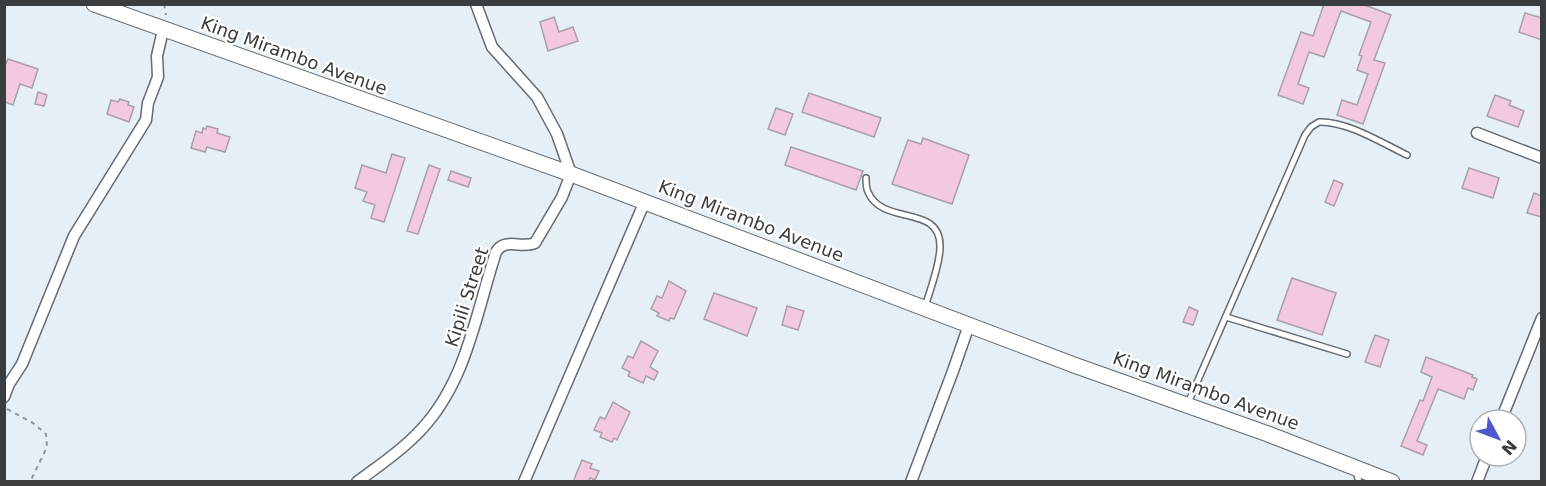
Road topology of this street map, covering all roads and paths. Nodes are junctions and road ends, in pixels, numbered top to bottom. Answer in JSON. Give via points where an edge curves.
{"nodes":[{"id":1,"x":94,"y":4,"type":"edge"},
{"id":2,"x":476,"y":4,"type":"edge"},
{"id":3,"x":163,"y":30,"type":"junction"},
{"id":4,"x":1477,"y":133,"type":"dead end"},
{"id":5,"x":1407,"y":155,"type":"dead end"},
{"id":6,"x":1542,"y":158,"type":"edge"},
{"id":7,"x":570,"y":174,"type":"junction"},
{"id":8,"x":866,"y":178,"type":"dead end"},
{"id":9,"x":645,"y":201,"type":"junction"},
{"id":10,"x":925,"y":308,"type":"junction"},
{"id":11,"x":1227,"y":317,"type":"junction"},
{"id":12,"x":1540,"y":324,"type":"edge"},
{"id":13,"x":969,"y":325,"type":"junction"},
{"id":14,"x":1347,"y":354,"type":"dead end"},
{"id":15,"x":4,"y":397,"type":"edge"},
{"id":16,"x":1187,"y":405,"type":"junction"},
{"id":17,"x":4,"y":407,"type":"edge"},
{"id":18,"x":1506,"y":408,"type":"edge"},
{"id":19,"x":1354,"y":466,"type":"junction"},
{"id":20,"x":30,"y":482,"type":"edge"},
{"id":21,"x":357,"y":482,"type":"edge"},
{"id":22,"x":524,"y":482,"type":"edge"},
{"id":23,"x":911,"y":482,"type":"edge"},
{"id":24,"x":1359,"y":482,"type":"edge"},
{"id":25,"x":1392,"y":482,"type":"edge"}],
"edges":[{"from":1,"to":3,"type":"main road","name":"King Mirambo Avenue"},
{"from":2,"to":7,"type":"street","via":[[492,46],[537,97],[557,134]]},
{"from":3,"to":7,"type":"main road","name":"King Mirambo Avenue"},
{"from":3,"to":15,"type":"street","via":[[157,56],[158,77],[146,120],[74,236],[22,364]]},
{"from":4,"to":6,"type":"street"},
{"from":5,"to":11,"type":"lane","via":[[1340,126],[1319,122],[1311,127]]},
{"from":7,"to":9,"type":"main road","name":"King Mirambo Avenue"},
{"from":7,"to":21,"type":"street","name":"Kipili Street","via":[[535,243],[507,244],[496,252],[469,347],[449,393],[417,435]]},
{"from":8,"to":10,"type":"lane","via":[[868,192],[882,208],[925,219],[939,236],[941,248]]},
{"from":9,"to":10,"type":"main road","name":"King Mirambo Avenue"},
{"from":9,"to":22,"type":"street"},
{"from":10,"to":13,"type":"main road","name":"King Mirambo Avenue"},
{"from":11,"to":14,"type":"lane"},
{"from":11,"to":16,"type":"lane"},
{"from":12,"to":18,"type":"street"},
{"from":13,"to":16,"type":"main road","name":"King Mirambo Avenue"},
{"from":13,"to":23,"type":"street"},
{"from":16,"to":19,"type":"main road","name":"King Mirambo Avenue"},
{"from":17,"to":20,"type":"path","via":[[46,434],[47,447]]},
{"from":19,"to":24,"type":"lane"},
{"from":19,"to":25,"type":"main road","name":"King Mirambo Avenue"}]}
